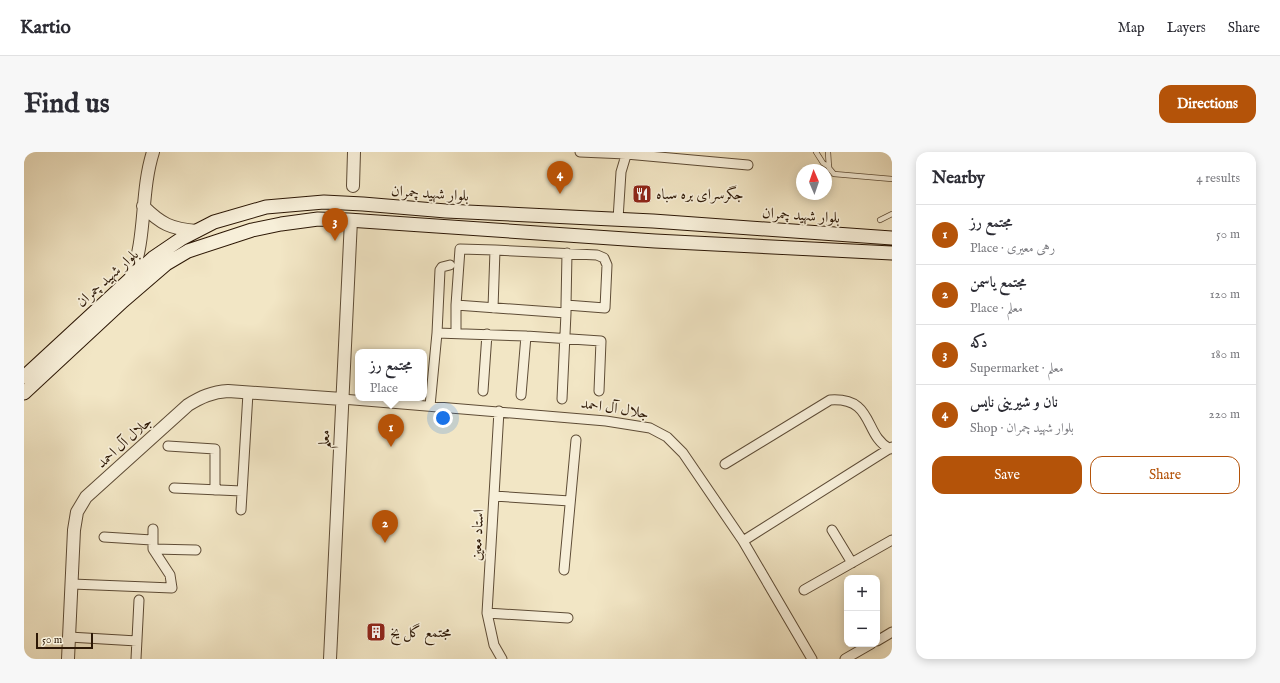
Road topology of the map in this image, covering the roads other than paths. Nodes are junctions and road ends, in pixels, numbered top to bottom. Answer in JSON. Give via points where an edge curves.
{"nodes":[{"id":1,"x":153,"y":152,"type":"edge"},
{"id":2,"x":354,"y":152,"type":"edge"},
{"id":3,"x":580,"y":152,"type":"edge"},
{"id":4,"x":816,"y":152,"type":"edge"},
{"id":5,"x":828,"y":152,"type":"edge"},
{"id":6,"x":626,"y":153,"type":"edge"},
{"id":7,"x":824,"y":164,"type":"edge"},
{"id":8,"x":829,"y":164,"type":"edge"},
{"id":9,"x":748,"y":165,"type":"dead end"},
{"id":10,"x":832,"y":171,"type":"edge"},
{"id":11,"x":892,"y":179,"type":"edge"},
{"id":12,"x":353,"y":186,"type":"dead end"},
{"id":13,"x":351,"y":204,"type":"junction"},
{"id":14,"x":143,"y":206,"type":"junction"},
{"id":15,"x":892,"y":214,"type":"edge"},
{"id":16,"x":618,"y":219,"type":"junction"},
{"id":17,"x":351,"y":220,"type":"junction"},
{"id":18,"x":880,"y":220,"type":"dead end"},
{"id":19,"x":197,"y":231,"type":"junction"},
{"id":20,"x":892,"y":238,"type":"edge"},
{"id":21,"x":495,"y":250,"type":"junction"},
{"id":22,"x":567,"y":253,"type":"junction"},
{"id":23,"x":892,"y":253,"type":"edge"},
{"id":24,"x":450,"y":266,"type":"dead end"},
{"id":25,"x":131,"y":277,"type":"junction"},
{"id":26,"x":456,"y":306,"type":"junction"},
{"id":27,"x":493,"y":308,"type":"junction"},
{"id":28,"x":566,"y":309,"type":"junction"},
{"id":29,"x":456,"y":332,"type":"junction"},
{"id":30,"x":437,"y":333,"type":"junction"},
{"id":31,"x":487,"y":334,"type":"junction"},
{"id":32,"x":526,"y":336,"type":"junction"},
{"id":33,"x":564,"y":338,"type":"junction"},
{"id":34,"x":24,"y":377,"type":"edge"},
{"id":35,"x":483,"y":391,"type":"dead end"},
{"id":36,"x":599,"y":391,"type":"dead end"},
{"id":37,"x":24,"y":393,"type":"edge"},
{"id":38,"x":248,"y":393,"type":"junction"},
{"id":39,"x":521,"y":395,"type":"dead end"},
{"id":40,"x":342,"y":399,"type":"junction"},
{"id":41,"x":562,"y":399,"type":"dead end"},
{"id":42,"x":355,"y":400,"type":"edge"},
{"id":43,"x":367,"y":401,"type":"edge"},
{"id":44,"x":430,"y":406,"type":"junction"},
{"id":45,"x":499,"y":411,"type":"junction"},
{"id":46,"x":576,"y":440,"type":"dead end"},
{"id":47,"x":168,"y":446,"type":"dead end"},
{"id":48,"x":891,"y":448,"type":"edge"},
{"id":49,"x":725,"y":464,"type":"dead end"},
{"id":50,"x":174,"y":488,"type":"dead end"},
{"id":51,"x":215,"y":490,"type":"junction"},
{"id":52,"x":242,"y":491,"type":"junction"},
{"id":53,"x":494,"y":496,"type":"junction"},
{"id":54,"x":570,"y":501,"type":"junction"},
{"id":55,"x":241,"y":510,"type":"dead end"},
{"id":56,"x":153,"y":529,"type":"dead end"},
{"id":57,"x":832,"y":530,"type":"dead end"},
{"id":58,"x":104,"y":537,"type":"dead end"},
{"id":59,"x":892,"y":540,"type":"edge"},
{"id":60,"x":743,"y":541,"type":"junction"},
{"id":61,"x":153,"y":545,"type":"junction"},
{"id":62,"x":196,"y":550,"type":"dead end"},
{"id":63,"x":852,"y":563,"type":"junction"},
{"id":64,"x":564,"y":570,"type":"dead end"},
{"id":65,"x":72,"y":584,"type":"junction"},
{"id":66,"x":804,"y":590,"type":"dead end"},
{"id":67,"x":139,"y":600,"type":"dead end"},
{"id":68,"x":487,"y":613,"type":"junction"},
{"id":69,"x":568,"y":618,"type":"dead end"},
{"id":70,"x":892,"y":632,"type":"edge"},
{"id":71,"x":69,"y":637,"type":"junction"},
{"id":72,"x":880,"y":639,"type":"edge"},
{"id":73,"x":137,"y":641,"type":"junction"},
{"id":74,"x":866,"y":647,"type":"edge"},
{"id":75,"x":68,"y":659,"type":"edge"},
{"id":76,"x":136,"y":659,"type":"edge"},
{"id":77,"x":330,"y":659,"type":"edge"},
{"id":78,"x":502,"y":659,"type":"edge"},
{"id":79,"x":812,"y":659,"type":"edge"},
{"id":80,"x":845,"y":659,"type":"edge"}],
"edges":[{"from":1,"to":14,"type":"street","via":[[147,172]]},
{"from":2,"to":12,"type":"street"},
{"from":3,"to":6,"type":"street"},
{"from":4,"to":7,"type":"lane"},
{"from":5,"to":8,"type":"lane"},
{"from":6,"to":9,"type":"street"},
{"from":6,"to":16,"type":"street","via":[[621,172]]},
{"from":10,"to":11,"type":"lane","via":[[834,174]]},
{"from":13,"to":16,"type":"main road","name":"بلوار شهید چمران"},
{"from":13,"to":17,"type":"main road"},
{"from":13,"to":19,"type":"main road","name":"بلوار شهید چمران","via":[[324,202],[266,207],[214,222]]},
{"from":14,"to":19,"type":"street","via":[[167,225],[178,230]]},
{"from":14,"to":25,"type":"street","via":[[141,246]]},
{"from":15,"to":18,"type":"lane"},
{"from":16,"to":20,"type":"main road","name":"بلوار شهید چمران"},
{"from":17,"to":23,"type":"main road","name":"بلوار شهید چمران","via":[[655,241]]},
{"from":17,"to":37,"type":"main road","name":"بلوار شهید چمران","via":[[318,219],[281,224],[252,230],[188,251],[166,264],[122,301]]},
{"from":17,"to":40,"type":"street","name":"معلم"},
{"from":19,"to":25,"type":"main road","name":"بلوار شهید چمران","via":[[153,258]]},
{"from":21,"to":22,"type":"street"},
{"from":21,"to":26,"type":"street","via":[[460,249]]},
{"from":21,"to":27,"type":"street"},
{"from":22,"to":28,"type":"street"},
{"from":22,"to":28,"type":"street","via":[[597,255],[604,258],[607,265],[605,308]]},
{"from":24,"to":30,"type":"street","via":[[442,267],[440,270]]},
{"from":25,"to":34,"type":"main road","name":"بلوار شهید چمران"},
{"from":26,"to":27,"type":"street"},
{"from":26,"to":29,"type":"street"},
{"from":27,"to":28,"type":"street"},
{"from":28,"to":33,"type":"street"},
{"from":29,"to":30,"type":"street"},
{"from":29,"to":31,"type":"street"},
{"from":30,"to":44,"type":"street"},
{"from":31,"to":32,"type":"street"},
{"from":31,"to":35,"type":"street"},
{"from":32,"to":33,"type":"street"},
{"from":32,"to":39,"type":"street"},
{"from":33,"to":36,"type":"street","via":[[601,341]]},
{"from":33,"to":41,"type":"street"},
{"from":38,"to":40,"type":"street","name":"جلال آل احمد"},
{"from":38,"to":52,"type":"street"},
{"from":38,"to":65,"type":"street","name":"جلال آل احمد","via":[[216,392],[188,405],[86,497],[77,512]]},
{"from":40,"to":42,"type":"street","name":"جلال آل احمد"},
{"from":40,"to":77,"type":"street","name":"معلم"},
{"from":43,"to":44,"type":"street","name":"جلال آل احمد"},
{"from":44,"to":45,"type":"street","name":"جلال آل احمد"},
{"from":45,"to":53,"type":"street","name":"استاد معین"},
{"from":45,"to":60,"type":"street","name":"جلال آل احمد","via":[[606,421],[650,428],[667,437],[683,453]]},
{"from":46,"to":54,"type":"street"},
{"from":47,"to":51,"type":"street","via":[[216,449]]},
{"from":48,"to":49,"type":"street","via":[[883,446],[863,411],[854,403],[830,400]]},
{"from":48,"to":60,"type":"street"},
{"from":50,"to":51,"type":"street"},
{"from":51,"to":52,"type":"street"},
{"from":52,"to":55,"type":"street"},
{"from":53,"to":54,"type":"street"},
{"from":53,"to":68,"type":"street","name":"استاد معین"},
{"from":54,"to":64,"type":"street"},
{"from":56,"to":61,"type":"street"},
{"from":57,"to":63,"type":"street"},
{"from":58,"to":61,"type":"street"},
{"from":59,"to":63,"type":"street"},
{"from":60,"to":79,"type":"street","name":"جلال آل احمد"},
{"from":61,"to":62,"type":"street"},
{"from":61,"to":65,"type":"street","via":[[170,575],[172,588]]},
{"from":63,"to":66,"type":"street"},
{"from":65,"to":71,"type":"street","name":"جلال آل احمد"},
{"from":67,"to":73,"type":"street"},
{"from":68,"to":69,"type":"street"},
{"from":68,"to":78,"type":"street","name":"استاد معین","via":[[494,645]]},
{"from":70,"to":72,"type":"street"},
{"from":71,"to":73,"type":"street"},
{"from":71,"to":75,"type":"street","name":"جلال آل احمد"},
{"from":73,"to":76,"type":"street"},
{"from":74,"to":80,"type":"street"}]}
